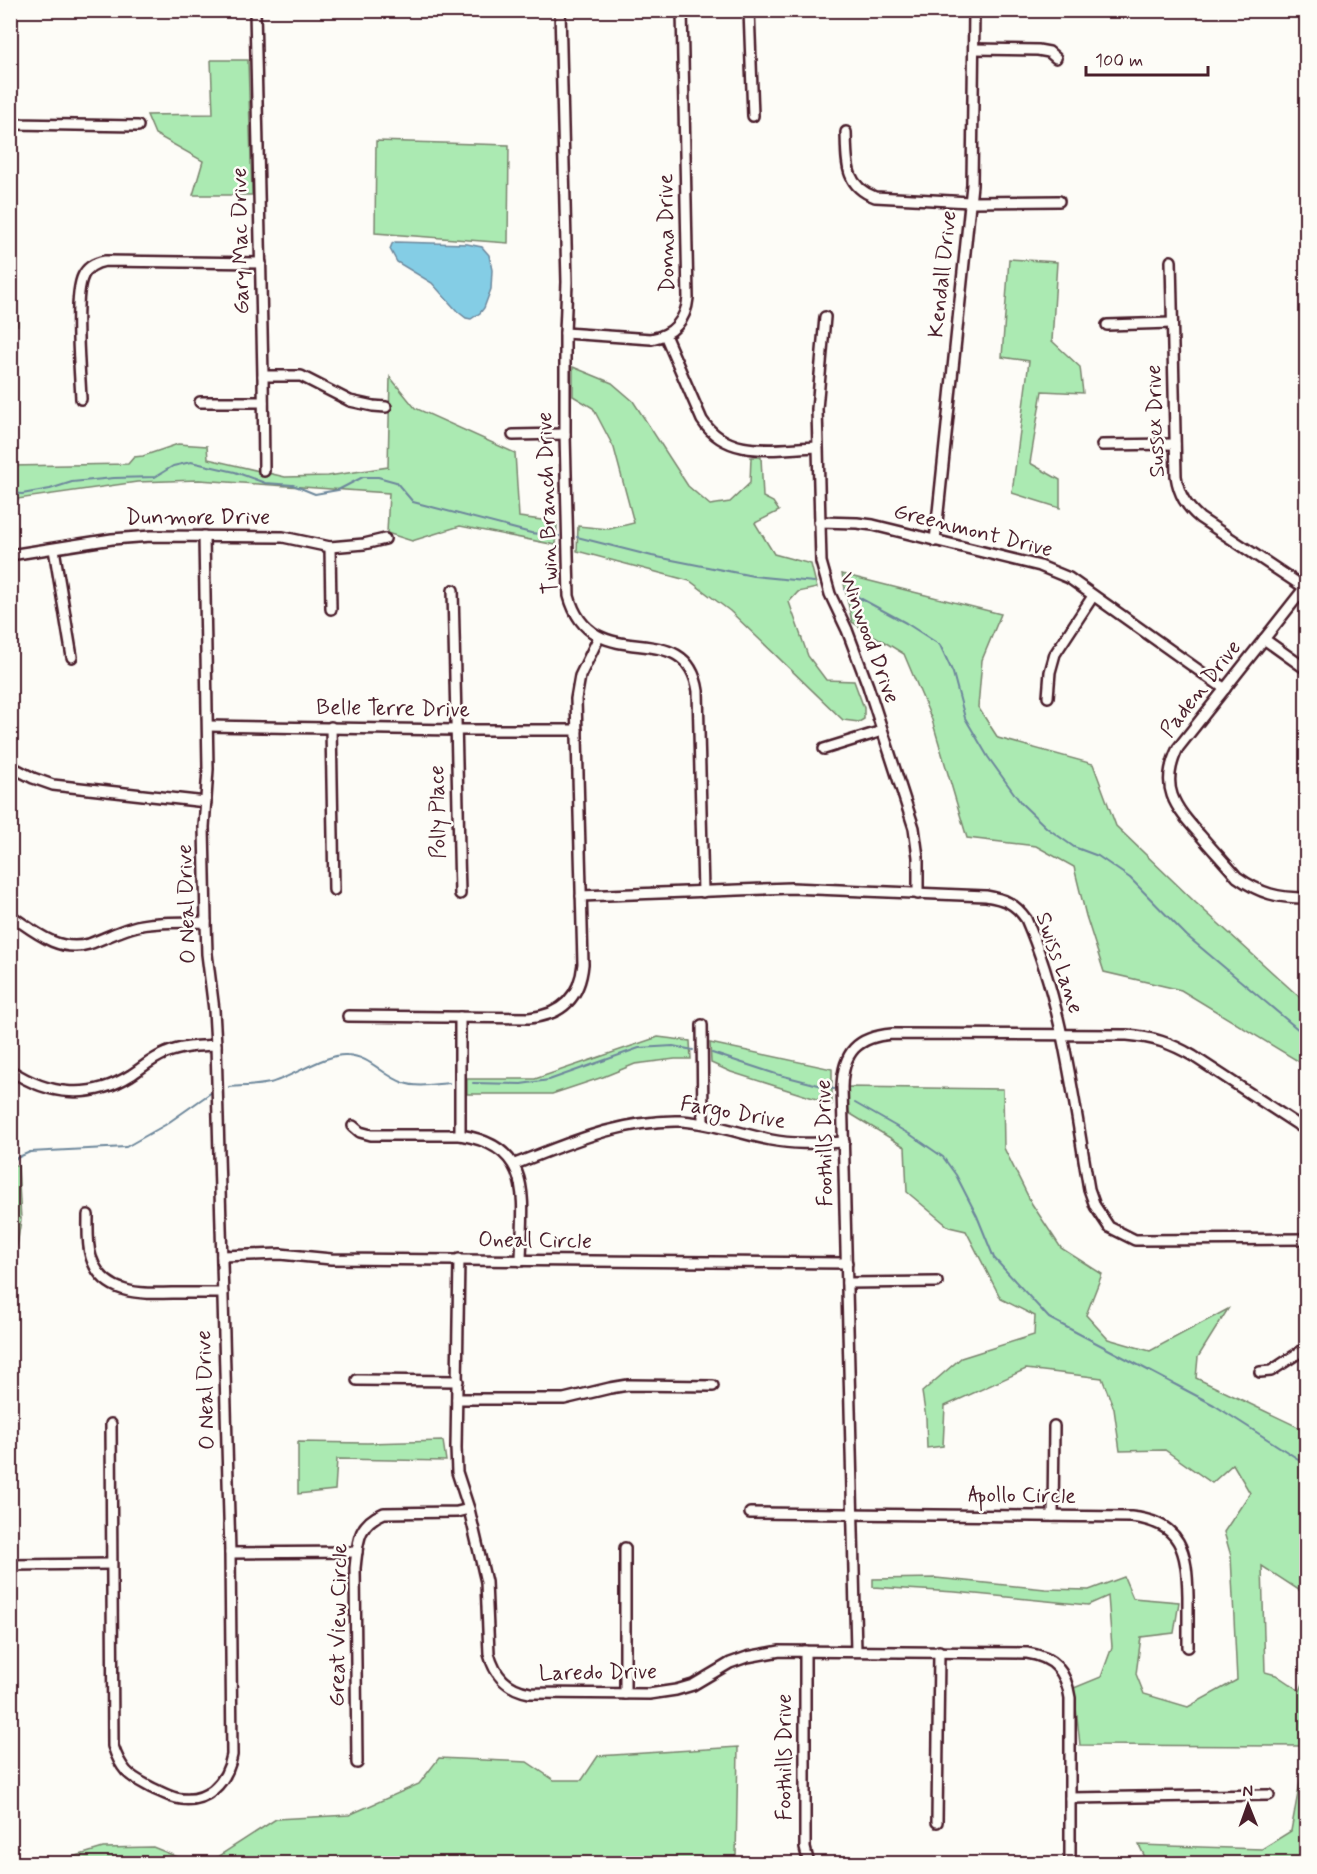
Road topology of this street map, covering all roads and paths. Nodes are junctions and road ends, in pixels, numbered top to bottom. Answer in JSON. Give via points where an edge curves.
{"nodes":[{"id":1,"x":255,"y":10,"type":"edge"},
{"id":2,"x":560,"y":10,"type":"edge"},
{"id":3,"x":682,"y":10,"type":"edge"},
{"id":4,"x":749,"y":10,"type":"edge"},
{"id":5,"x":974,"y":10,"type":"edge"},
{"id":6,"x":974,"y":49,"type":"junction"},
{"id":7,"x":1056,"y":58,"type":"dead end"},
{"id":8,"x":10,"y":93,"type":"edge"},
{"id":9,"x":753,"y":116,"type":"dead end"},
{"id":10,"x":12,"y":124,"type":"edge"},
{"id":11,"x":138,"y":126,"type":"dead end"},
{"id":12,"x":846,"y":132,"type":"dead end"},
{"id":13,"x":1059,"y":201,"type":"dead end"},
{"id":14,"x":970,"y":202,"type":"junction"},
{"id":15,"x":1171,"y":261,"type":"dead end"},
{"id":16,"x":261,"y":263,"type":"junction"},
{"id":17,"x":825,"y":317,"type":"dead end"},
{"id":18,"x":1172,"y":322,"type":"junction"},
{"id":19,"x":1107,"y":324,"type":"dead end"},
{"id":20,"x":565,"y":333,"type":"junction"},
{"id":21,"x":665,"y":335,"type":"junction"},
{"id":22,"x":263,"y":376,"type":"junction"},
{"id":23,"x":81,"y":399,"type":"dead end"},
{"id":24,"x":200,"y":402,"type":"dead end"},
{"id":25,"x":263,"y":402,"type":"junction"},
{"id":26,"x":386,"y":406,"type":"dead end"},
{"id":27,"x":565,"y":434,"type":"junction"},
{"id":28,"x":513,"y":435,"type":"dead end"},
{"id":29,"x":1175,"y":444,"type":"junction"},
{"id":30,"x":1102,"y":445,"type":"dead end"},
{"id":31,"x":818,"y":447,"type":"junction"},
{"id":32,"x":264,"y":471,"type":"dead end"},
{"id":33,"x":819,"y":522,"type":"junction"},
{"id":34,"x":204,"y":536,"type":"junction"},
{"id":35,"x":385,"y":539,"type":"dead end"},
{"id":36,"x":935,"y":541,"type":"junction"},
{"id":37,"x":330,"y":547,"type":"junction"},
{"id":38,"x":54,"y":549,"type":"junction"},
{"id":39,"x":10,"y":555,"type":"edge"},
{"id":40,"x":1306,"y":587,"type":"edge"},
{"id":41,"x":453,"y":590,"type":"dead end"},
{"id":42,"x":1093,"y":596,"type":"junction"},
{"id":43,"x":331,"y":609,"type":"dead end"},
{"id":44,"x":599,"y":638,"type":"junction"},
{"id":45,"x":1264,"y":639,"type":"junction"},
{"id":46,"x":72,"y":657,"type":"dead end"},
{"id":47,"x":1306,"y":669,"type":"edge"},
{"id":48,"x":1225,"y":689,"type":"junction"},
{"id":49,"x":1048,"y":697,"type":"dead end"},
{"id":50,"x":208,"y":726,"type":"junction"},
{"id":51,"x":331,"y":728,"type":"junction"},
{"id":52,"x":456,"y":730,"type":"junction"},
{"id":53,"x":577,"y":730,"type":"junction"},
{"id":54,"x":882,"y":731,"type":"junction"},
{"id":55,"x":824,"y":749,"type":"dead end"},
{"id":56,"x":10,"y":766,"type":"edge"},
{"id":57,"x":206,"y":802,"type":"junction"},
{"id":58,"x":334,"y":890,"type":"dead end"},
{"id":59,"x":703,"y":892,"type":"junction"},
{"id":60,"x":460,"y":894,"type":"dead end"},
{"id":61,"x":918,"y":894,"type":"junction"},
{"id":62,"x":581,"y":896,"type":"junction"},
{"id":63,"x":1306,"y":898,"type":"edge"},
{"id":64,"x":10,"y":915,"type":"edge"},
{"id":65,"x":206,"y":922,"type":"junction"},
{"id":66,"x":348,"y":1016,"type":"dead end"},
{"id":67,"x":460,"y":1017,"type":"junction"},
{"id":68,"x":702,"y":1025,"type":"dead end"},
{"id":69,"x":1062,"y":1035,"type":"junction"},
{"id":70,"x":216,"y":1045,"type":"junction"},
{"id":71,"x":10,"y":1070,"type":"edge"},
{"id":72,"x":703,"y":1124,"type":"junction"},
{"id":73,"x":353,"y":1126,"type":"dead end"},
{"id":74,"x":1306,"y":1130,"type":"edge"},
{"id":75,"x":460,"y":1135,"type":"junction"},
{"id":76,"x":844,"y":1142,"type":"junction"},
{"id":77,"x":514,"y":1164,"type":"junction"},
{"id":78,"x":87,"y":1215,"type":"dead end"},
{"id":79,"x":1306,"y":1239,"type":"edge"},
{"id":80,"x":222,"y":1256,"type":"junction"},
{"id":81,"x":459,"y":1260,"type":"junction"},
{"id":82,"x":521,"y":1261,"type":"junction"},
{"id":83,"x":847,"y":1263,"type":"junction"},
{"id":84,"x":938,"y":1282,"type":"dead end"},
{"id":85,"x":847,"y":1283,"type":"junction"},
{"id":86,"x":223,"y":1293,"type":"junction"},
{"id":87,"x":1306,"y":1348,"type":"edge"},
{"id":88,"x":1260,"y":1372,"type":"dead end"},
{"id":89,"x":357,"y":1380,"type":"dead end"},
{"id":90,"x":458,"y":1381,"type":"junction"},
{"id":91,"x":713,"y":1386,"type":"dead end"},
{"id":92,"x":457,"y":1399,"type":"junction"},
{"id":93,"x":111,"y":1424,"type":"dead end"},
{"id":94,"x":1054,"y":1426,"type":"dead end"},
{"id":95,"x":469,"y":1509,"type":"junction"},
{"id":96,"x":750,"y":1513,"type":"dead end"},
{"id":97,"x":853,"y":1514,"type":"junction"},
{"id":98,"x":1053,"y":1516,"type":"junction"},
{"id":99,"x":625,"y":1548,"type":"dead end"},
{"id":100,"x":357,"y":1552,"type":"junction"},
{"id":101,"x":230,"y":1553,"type":"junction"},
{"id":102,"x":111,"y":1564,"type":"junction"},
{"id":103,"x":10,"y":1565,"type":"edge"},
{"id":104,"x":1188,"y":1647,"type":"dead end"},
{"id":105,"x":805,"y":1651,"type":"junction"},
{"id":106,"x":939,"y":1651,"type":"junction"},
{"id":107,"x":856,"y":1652,"type":"junction"},
{"id":108,"x":625,"y":1694,"type":"junction"},
{"id":109,"x":357,"y":1763,"type":"dead end"},
{"id":110,"x":1269,"y":1795,"type":"dead end"},
{"id":111,"x":1070,"y":1798,"type":"junction"},
{"id":112,"x":937,"y":1822,"type":"dead end"},
{"id":113,"x":809,"y":1863,"type":"edge"},
{"id":114,"x":1070,"y":1863,"type":"edge"}],
"edges":[{"from":1,"to":16,"type":"street","name":"Gary Mac Drive"},
{"from":2,"to":20,"type":"street","name":"Twin Branch Drive"},
{"from":3,"to":21,"type":"street","name":"Donna Drive","via":[[688,298],[682,320]]},
{"from":4,"to":9,"type":"street"},
{"from":5,"to":6,"type":"street","name":"Kendall Drive"},
{"from":6,"to":7,"type":"street","via":[[1038,50]]},
{"from":6,"to":14,"type":"street","name":"Kendall Drive"},
{"from":8,"to":10,"type":"street"},
{"from":10,"to":11,"type":"street"},
{"from":12,"to":14,"type":"street","via":[[848,170],[861,191],[875,197]]},
{"from":13,"to":14,"type":"street"},
{"from":14,"to":36,"type":"street","name":"Kendall Drive"},
{"from":15,"to":18,"type":"street","name":"Sussex Drive"},
{"from":16,"to":22,"type":"street","name":"Gary Mac Drive"},
{"from":16,"to":23,"type":"street","via":[[95,263],[83,276],[78,297]]},
{"from":17,"to":31,"type":"street","name":"Winwood Drive","via":[[818,388]]},
{"from":18,"to":19,"type":"street"},
{"from":18,"to":29,"type":"street","name":"Sussex Drive"},
{"from":20,"to":21,"type":"street","via":[[641,339]]},
{"from":20,"to":27,"type":"street","name":"Twin Branch Drive"},
{"from":21,"to":31,"type":"street","via":[[702,420],[718,438],[740,448]]},
{"from":22,"to":25,"type":"street","name":"Gary Mac Drive"},
{"from":22,"to":26,"type":"street","via":[[301,376],[350,401]]},
{"from":24,"to":25,"type":"street"},
{"from":25,"to":32,"type":"street","name":"Gary Mac Drive"},
{"from":27,"to":28,"type":"street"},
{"from":27,"to":44,"type":"street","name":"Twin Branch Drive","via":[[569,596],[580,621]]},
{"from":29,"to":30,"type":"street"},
{"from":29,"to":40,"type":"street","name":"Sussex Drive","via":[[1177,485],[1192,511]]},
{"from":31,"to":33,"type":"street","name":"Winwood Drive"},
{"from":33,"to":36,"type":"street","name":"Greenmont Drive","via":[[873,525]]},
{"from":33,"to":54,"type":"street","name":"Winwood Drive","via":[[821,562],[830,594],[855,651]]},
{"from":34,"to":37,"type":"street","name":"Dunmore Drive","via":[[283,537]]},
{"from":34,"to":38,"type":"street","name":"Dunmore Drive","via":[[122,538]]},
{"from":34,"to":50,"type":"street","name":"O Neal Drive"},
{"from":35,"to":37,"type":"street","name":"Dunmore Drive"},
{"from":36,"to":42,"type":"street","name":"Greenmont Drive","via":[[1055,571]]},
{"from":37,"to":43,"type":"street"},
{"from":38,"to":39,"type":"street","name":"Dunmore Drive"},
{"from":38,"to":46,"type":"street"},
{"from":40,"to":45,"type":"street","name":"Paden Drive"},
{"from":41,"to":52,"type":"street","name":"Polly Place"},
{"from":42,"to":48,"type":"street","name":"Greenmont Drive"},
{"from":42,"to":49,"type":"street","via":[[1055,654]]},
{"from":44,"to":53,"type":"street","via":[[577,686]]},
{"from":44,"to":59,"type":"street","via":[[670,652],[684,660],[694,673],[698,691]]},
{"from":45,"to":47,"type":"street"},
{"from":45,"to":48,"type":"street","name":"Paden Drive"},
{"from":48,"to":63,"type":"street","name":"Paden Drive","via":[[1173,759],[1169,786],[1174,804],[1249,885],[1272,895]]},
{"from":50,"to":51,"type":"street","name":"Belle Terre Drive"},
{"from":50,"to":57,"type":"street","name":"O Neal Drive"},
{"from":51,"to":52,"type":"street","name":"Belle Terre Drive"},
{"from":51,"to":58,"type":"street"},
{"from":52,"to":53,"type":"street","name":"Belle Terre Drive"},
{"from":52,"to":60,"type":"street","name":"Polly Place"},
{"from":53,"to":62,"type":"street"},
{"from":54,"to":55,"type":"street"},
{"from":54,"to":61,"type":"street","name":"Winwood Drive","via":[[914,828]]},
{"from":56,"to":57,"type":"street","via":[[53,785]]},
{"from":57,"to":65,"type":"street","name":"O Neal Drive"},
{"from":59,"to":61,"type":"street","name":"Swiss Lane","via":[[791,888]]},
{"from":59,"to":62,"type":"street","name":"Swiss Lane"},
{"from":61,"to":69,"type":"street","name":"Swiss Lane","via":[[997,898],[1020,910],[1049,982]]},
{"from":62,"to":67,"type":"street","via":[[582,973],[576,990],[564,1005],[540,1017]]},
{"from":64,"to":65,"type":"street","via":[[52,942],[70,946],[90,944],[140,925]]},
{"from":65,"to":70,"type":"street","name":"O Neal Drive"},
{"from":66,"to":67,"type":"street"},
{"from":67,"to":75,"type":"street"},
{"from":68,"to":72,"type":"street"},
{"from":69,"to":74,"type":"street","name":"Foothills Drive","via":[[1144,1036],[1174,1045]]},
{"from":69,"to":76,"type":"street","name":"Foothills Drive","via":[[870,1037],[852,1050],[845,1063]]},
{"from":69,"to":79,"type":"street","name":"Swiss Lane","via":[[1089,1189],[1109,1227],[1135,1240]]},
{"from":70,"to":71,"type":"street","via":[[168,1052],[113,1084],[84,1092],[47,1089]]},
{"from":70,"to":80,"type":"street","name":"O Neal Drive"},
{"from":72,"to":76,"type":"street","name":"Fargo Drive","via":[[790,1143]]},
{"from":72,"to":77,"type":"street","name":"Fargo Drive","via":[[681,1121],[623,1126]]},
{"from":73,"to":75,"type":"street","via":[[371,1135]]},
{"from":75,"to":77,"type":"street","via":[[494,1145]]},
{"from":76,"to":83,"type":"street","name":"Foothills Drive"},
{"from":77,"to":82,"type":"street","via":[[522,1196]]},
{"from":78,"to":86,"type":"street","via":[[91,1257],[99,1272],[115,1286],[133,1293]]},
{"from":80,"to":81,"type":"street","name":"Oneal Circle"},
{"from":80,"to":86,"type":"street","name":"O Neal Drive"},
{"from":81,"to":82,"type":"street","name":"Oneal Circle"},
{"from":81,"to":90,"type":"street","name":"Laredo Drive"},
{"from":82,"to":83,"type":"street","name":"Oneal Circle"},
{"from":83,"to":85,"type":"street","name":"Foothills Drive"},
{"from":84,"to":85,"type":"street"},
{"from":85,"to":97,"type":"street","name":"Foothills Drive"},
{"from":86,"to":101,"type":"street","name":"O Neal Drive"},
{"from":87,"to":88,"type":"street","via":[[1270,1371]]},
{"from":89,"to":90,"type":"street"},
{"from":90,"to":92,"type":"street","name":"Laredo Drive"},
{"from":91,"to":92,"type":"street","via":[[628,1385],[551,1400]]},
{"from":92,"to":95,"type":"street","name":"Laredo Drive","via":[[457,1472]]},
{"from":93,"to":102,"type":"street","name":"O Neal Drive"},
{"from":94,"to":98,"type":"street"},
{"from":95,"to":100,"type":"street","name":"Great View Circle","via":[[384,1512],[362,1530]]},
{"from":95,"to":108,"type":"street","name":"Laredo Drive","via":[[486,1582],[489,1654],[502,1680],[530,1693]]},
{"from":96,"to":97,"type":"street","name":"Apollo Circle"},
{"from":97,"to":98,"type":"street","name":"Apollo Circle"},
{"from":97,"to":107,"type":"street","name":"Foothills Drive"},
{"from":98,"to":104,"type":"street","name":"Apollo Circle","via":[[1147,1519],[1175,1537],[1187,1572]]},
{"from":99,"to":108,"type":"street"},
{"from":100,"to":101,"type":"street"},
{"from":100,"to":109,"type":"street","name":"Great View Circle"},
{"from":101,"to":102,"type":"street","name":"O Neal Drive","via":[[230,1767],[220,1785],[205,1795],[188,1799],[170,1796],[134,1778],[113,1746]]},
{"from":102,"to":103,"type":"street"},
{"from":105,"to":107,"type":"street","name":"Laredo Drive"},
{"from":105,"to":108,"type":"street","name":"Laredo Drive","via":[[747,1657],[676,1690]]},
{"from":105,"to":113,"type":"street","name":"Foothills Drive","via":[[805,1848]]},
{"from":106,"to":107,"type":"street","name":"Laredo Drive"},
{"from":106,"to":111,"type":"street","name":"Laredo Drive","via":[[1026,1653],[1040,1655],[1057,1666],[1068,1684],[1070,1698]]},
{"from":106,"to":112,"type":"street"},
{"from":110,"to":111,"type":"street"},
{"from":111,"to":114,"type":"street","name":"Laredo Drive"}]}
